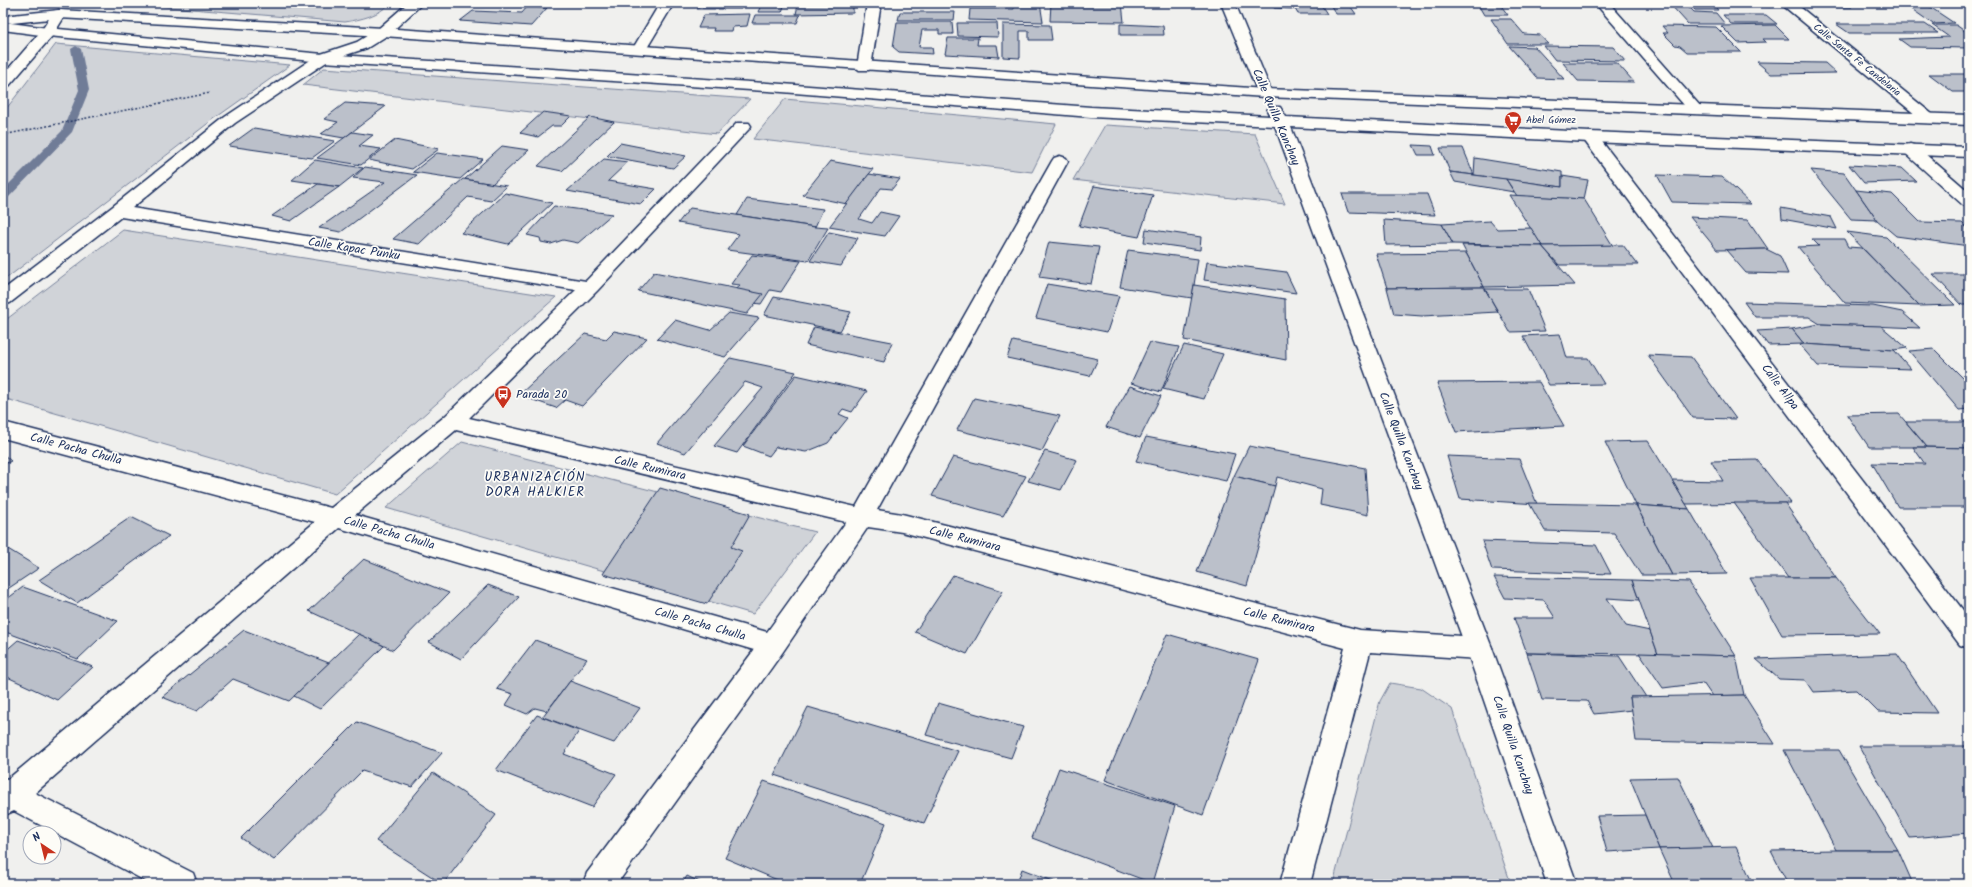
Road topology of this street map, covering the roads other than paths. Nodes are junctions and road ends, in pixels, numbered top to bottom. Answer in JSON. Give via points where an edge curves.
{"nodes":[{"id":1,"x":416,"y":3,"type":"edge"},
{"id":2,"x":667,"y":3,"type":"edge"},
{"id":3,"x":874,"y":3,"type":"edge"},
{"id":4,"x":1228,"y":3,"type":"edge"},
{"id":5,"x":1602,"y":3,"type":"edge"},
{"id":6,"x":1787,"y":3,"type":"edge"},
{"id":7,"x":59,"y":14,"type":"junction"},
{"id":8,"x":3,"y":20,"type":"edge"},
{"id":9,"x":3,"y":26,"type":"edge"},
{"id":10,"x":48,"y":32,"type":"junction"},
{"id":11,"x":383,"y":32,"type":"junction"},
{"id":12,"x":638,"y":50,"type":"junction"},
{"id":13,"x":323,"y":58,"type":"junction"},
{"id":14,"x":864,"y":67,"type":"junction"},
{"id":15,"x":3,"y":84,"type":"edge"},
{"id":16,"x":1266,"y":93,"type":"junction"},
{"id":17,"x":1696,"y":110,"type":"junction"},
{"id":18,"x":1927,"y":117,"type":"junction"},
{"id":19,"x":1969,"y":120,"type":"edge"},
{"id":20,"x":1281,"y":122,"type":"junction"},
{"id":21,"x":743,"y":126,"type":"dead end"},
{"id":22,"x":1590,"y":137,"type":"junction"},
{"id":23,"x":1910,"y":149,"type":"junction"},
{"id":24,"x":1969,"y":152,"type":"edge"},
{"id":25,"x":1060,"y":161,"type":"dead end"},
{"id":26,"x":1969,"y":201,"type":"edge"},
{"id":27,"x":118,"y":211,"type":"junction"},
{"id":28,"x":590,"y":287,"type":"junction"},
{"id":29,"x":3,"y":299,"type":"edge"},
{"id":30,"x":452,"y":422,"type":"junction"},
{"id":31,"x":3,"y":430,"type":"edge"},
{"id":32,"x":862,"y":517,"type":"junction"},
{"id":33,"x":335,"y":518,"type":"junction"},
{"id":34,"x":1969,"y":638,"type":"edge"},
{"id":35,"x":1360,"y":641,"type":"junction"},
{"id":36,"x":773,"y":645,"type":"junction"},
{"id":37,"x":1479,"y":648,"type":"junction"},
{"id":38,"x":6,"y":796,"type":"edge"},
{"id":39,"x":182,"y":884,"type":"edge"},
{"id":40,"x":598,"y":884,"type":"edge"},
{"id":41,"x":1295,"y":884,"type":"edge"},
{"id":42,"x":1562,"y":884,"type":"edge"}],
"edges":[{"from":1,"to":11,"type":"street"},
{"from":2,"to":12,"type":"street"},
{"from":3,"to":14,"type":"street"},
{"from":4,"to":16,"type":"street","name":"Calle Quilla Kanchay"},
{"from":5,"to":17,"type":"street"},
{"from":6,"to":18,"type":"street","name":"Calle Santa Fe Candelaria"},
{"from":7,"to":8,"type":"street"},
{"from":7,"to":10,"type":"street"},
{"from":7,"to":11,"type":"street"},
{"from":9,"to":10,"type":"street"},
{"from":10,"to":13,"type":"street"},
{"from":10,"to":15,"type":"street"},
{"from":11,"to":12,"type":"street"},
{"from":11,"to":13,"type":"street","via":[[362,45]]},
{"from":12,"to":14,"type":"street"},
{"from":13,"to":20,"type":"street","via":[[782,88],[1091,112]]},
{"from":13,"to":27,"type":"street","via":[[230,120]]},
{"from":14,"to":16,"type":"street"},
{"from":16,"to":17,"type":"street"},
{"from":16,"to":20,"type":"street","name":"Calle Quilla Kanchay"},
{"from":17,"to":18,"type":"street"},
{"from":18,"to":19,"type":"street"},
{"from":20,"to":22,"type":"street"},
{"from":20,"to":37,"type":"street","name":"Calle Quilla Kanchay"},
{"from":21,"to":28,"type":"street"},
{"from":22,"to":23,"type":"street"},
{"from":22,"to":34,"type":"street","name":"Calle Allpa"},
{"from":23,"to":24,"type":"street"},
{"from":23,"to":26,"type":"street"},
{"from":25,"to":32,"type":"street"},
{"from":27,"to":28,"type":"street","name":"Calle Kapac Punku"},
{"from":27,"to":29,"type":"street"},
{"from":28,"to":30,"type":"street"},
{"from":30,"to":32,"type":"street","name":"Calle Rumirara"},
{"from":30,"to":33,"type":"street"},
{"from":31,"to":33,"type":"street","name":"Calle Pacha Chulla"},
{"from":32,"to":35,"type":"street","name":"Calle Rumirara","via":[[902,523]]},
{"from":32,"to":36,"type":"street"},
{"from":33,"to":36,"type":"street","name":"Calle Pacha Chulla"},
{"from":33,"to":38,"type":"street"},
{"from":35,"to":37,"type":"street","name":"Calle Rumirara"},
{"from":35,"to":41,"type":"street"},
{"from":36,"to":40,"type":"street"},
{"from":37,"to":42,"type":"street","name":"Calle Quilla Kanchay"},
{"from":38,"to":39,"type":"street"}]}
